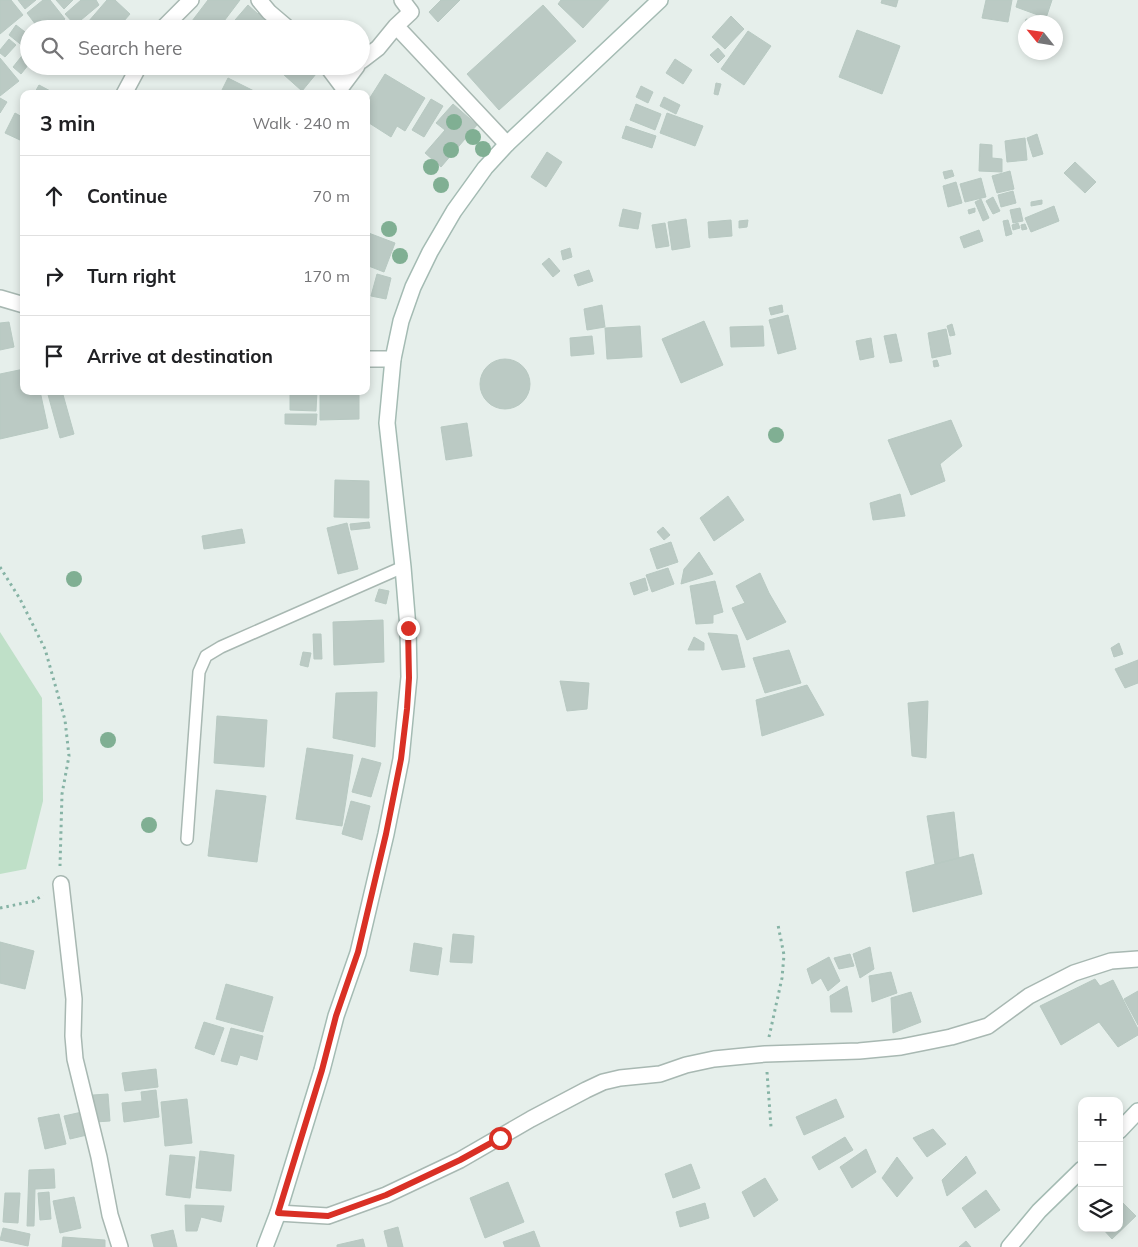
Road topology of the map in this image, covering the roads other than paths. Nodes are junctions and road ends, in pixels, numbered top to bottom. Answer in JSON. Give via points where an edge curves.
{"nodes":[{"id":1,"x":191,"y":0,"type":"edge"},
{"id":2,"x":258,"y":0,"type":"edge"},
{"id":3,"x":402,"y":0,"type":"edge"},
{"id":4,"x":660,"y":0,"type":"edge"},
{"id":5,"x":171,"y":20,"type":"edge"},
{"id":6,"x":278,"y":20,"type":"edge"},
{"id":7,"x":396,"y":26,"type":"junction"},
{"id":8,"x":370,"y":54,"type":"edge"},
{"id":9,"x":134,"y":75,"type":"edge"},
{"id":10,"x":334,"y":75,"type":"edge"},
{"id":11,"x":350,"y":75,"type":"edge"},
{"id":12,"x":126,"y":90,"type":"edge"},
{"id":13,"x":507,"y":144,"type":"junction"},
{"id":14,"x":0,"y":298,"type":"edge"},
{"id":15,"x":20,"y":304,"type":"edge"},
{"id":16,"x":370,"y":359,"type":"edge"},
{"id":17,"x":393,"y":359,"type":"junction"},
{"id":18,"x":403,"y":567,"type":"junction"},
{"id":19,"x":187,"y":840,"type":"dead end"},
{"id":20,"x":61,"y":884,"type":"road end"},
{"id":21,"x":1138,"y":959,"type":"edge"},
{"id":22,"x":1138,"y":1111,"type":"edge"},
{"id":23,"x":1123,"y":1127,"type":"edge"},
{"id":24,"x":1078,"y":1172,"type":"edge"},
{"id":25,"x":278,"y":1213,"type":"junction"},
{"id":26,"x":120,"y":1247,"type":"edge"},
{"id":27,"x":265,"y":1247,"type":"edge"},
{"id":28,"x":1009,"y":1247,"type":"edge"}],
"edges":[{"from":1,"to":5,"type":"street"},
{"from":2,"to":6,"type":"street"},
{"from":3,"to":7,"type":"street","via":[[411,12]]},
{"from":4,"to":13,"type":"street"},
{"from":7,"to":8,"type":"street"},
{"from":7,"to":13,"type":"street"},
{"from":9,"to":12,"type":"street"},
{"from":10,"to":11,"type":"street","via":[[342,86]]},
{"from":13,"to":17,"type":"street","via":[[454,211],[430,252],[401,321]]},
{"from":14,"to":15,"type":"street"},
{"from":16,"to":17,"type":"street"},
{"from":17,"to":18,"type":"street","via":[[387,423]]},
{"from":18,"to":19,"type":"lane","via":[[206,656],[199,672]]},
{"from":18,"to":25,"type":"street","via":[[409,678],[401,759],[358,952]]},
{"from":20,"to":26,"type":"street","via":[[74,999],[75,1059]]},
{"from":21,"to":25,"type":"street","via":[[1111,960],[1074,973],[1030,996],[988,1026],[951,1036],[901,1047],[714,1059],[686,1064],[660,1074],[603,1082],[460,1160],[378,1199],[328,1216]]},
{"from":22,"to":23,"type":"street"},
{"from":24,"to":28,"type":"street"},
{"from":25,"to":27,"type":"street"}]}
